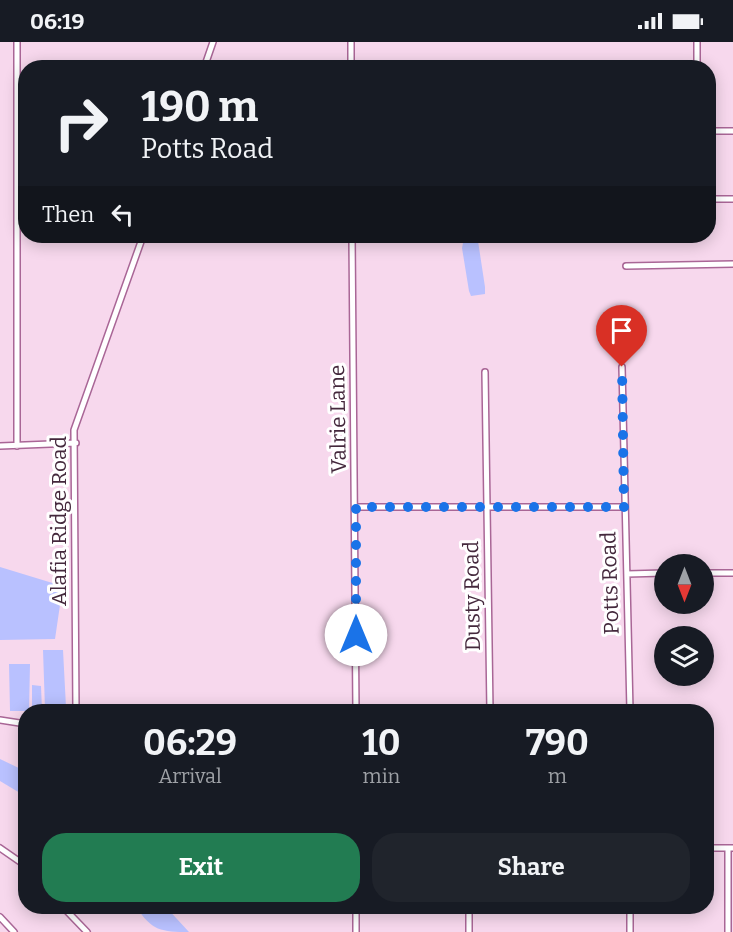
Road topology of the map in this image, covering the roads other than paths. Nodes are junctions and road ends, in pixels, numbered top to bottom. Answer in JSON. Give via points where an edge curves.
{"nodes":[{"id":1,"x":17,"y":42,"type":"edge"},
{"id":2,"x":213,"y":42,"type":"edge"},
{"id":3,"x":351,"y":42,"type":"edge"},
{"id":4,"x":697,"y":42,"type":"edge"},
{"id":5,"x":207,"y":60,"type":"edge"},
{"id":6,"x":351,"y":60,"type":"edge"},
{"id":7,"x":697,"y":60,"type":"edge"},
{"id":8,"x":716,"y":131,"type":"edge"},
{"id":9,"x":733,"y":131,"type":"edge"},
{"id":10,"x":716,"y":199,"type":"edge"},
{"id":11,"x":733,"y":199,"type":"edge"},
{"id":12,"x":141,"y":243,"type":"edge"},
{"id":13,"x":352,"y":243,"type":"edge"},
{"id":14,"x":733,"y":264,"type":"edge"},
{"id":15,"x":626,"y":267,"type":"dead end"},
{"id":16,"x":622,"y":367,"type":"dead end"},
{"id":17,"x":485,"y":372,"type":"dead end"},
{"id":18,"x":76,"y":443,"type":"junction"},
{"id":19,"x":0,"y":446,"type":"edge"},
{"id":20,"x":17,"y":446,"type":"junction"},
{"id":21,"x":486,"y":506,"type":"junction"},
{"id":22,"x":356,"y":507,"type":"junction"},
{"id":23,"x":624,"y":507,"type":"junction"},
{"id":24,"x":627,"y":573,"type":"junction"},
{"id":25,"x":654,"y":573,"type":"edge"},
{"id":26,"x":714,"y":573,"type":"edge"},
{"id":27,"x":733,"y":573,"type":"edge"},
{"id":28,"x":76,"y":704,"type":"edge"},
{"id":29,"x":356,"y":704,"type":"edge"},
{"id":30,"x":490,"y":704,"type":"edge"},
{"id":31,"x":630,"y":704,"type":"edge"},
{"id":32,"x":0,"y":720,"type":"edge"},
{"id":33,"x":18,"y":723,"type":"edge"},
{"id":34,"x":0,"y":848,"type":"edge"},
{"id":35,"x":714,"y":848,"type":"edge"},
{"id":36,"x":731,"y":848,"type":"edge"},
{"id":37,"x":18,"y":860,"type":"edge"},
{"id":38,"x":70,"y":914,"type":"edge"},
{"id":39,"x":356,"y":914,"type":"edge"},
{"id":40,"x":468,"y":914,"type":"edge"},
{"id":41,"x":630,"y":914,"type":"edge"},
{"id":42,"x":0,"y":917,"type":"edge"},
{"id":43,"x":14,"y":932,"type":"edge"},
{"id":44,"x":87,"y":932,"type":"edge"},
{"id":45,"x":356,"y":932,"type":"edge"},
{"id":46,"x":469,"y":932,"type":"edge"},
{"id":47,"x":630,"y":932,"type":"edge"},
{"id":48,"x":728,"y":932,"type":"edge"}],
"edges":[{"from":1,"to":20,"type":"street"},
{"from":2,"to":5,"type":"street"},
{"from":3,"to":6,"type":"street"},
{"from":4,"to":7,"type":"street"},
{"from":8,"to":9,"type":"street"},
{"from":10,"to":11,"type":"street"},
{"from":12,"to":18,"type":"street","name":"Alafia Ridge Road","via":[[74,430]]},
{"from":13,"to":22,"type":"street","name":"Valrie Lane"},
{"from":14,"to":15,"type":"street"},
{"from":16,"to":23,"type":"street"},
{"from":17,"to":21,"type":"street","name":"Dusty Road"},
{"from":18,"to":20,"type":"street"},
{"from":18,"to":28,"type":"street","name":"Alafia Ridge Road"},
{"from":19,"to":20,"type":"street"},
{"from":21,"to":22,"type":"street","name":"Potts Road"},
{"from":21,"to":23,"type":"street","name":"Potts Road"},
{"from":21,"to":30,"type":"street","name":"Dusty Road"},
{"from":22,"to":29,"type":"street","name":"Valrie Lane"},
{"from":23,"to":24,"type":"street","name":"Potts Road"},
{"from":24,"to":25,"type":"street"},
{"from":24,"to":31,"type":"street","name":"Potts Road"},
{"from":26,"to":27,"type":"street"},
{"from":32,"to":33,"type":"street"},
{"from":34,"to":37,"type":"street"},
{"from":35,"to":36,"type":"street"},
{"from":36,"to":48,"type":"street"},
{"from":38,"to":44,"type":"street"},
{"from":39,"to":45,"type":"street"},
{"from":40,"to":46,"type":"street"},
{"from":41,"to":47,"type":"street"},
{"from":42,"to":43,"type":"street"}]}
